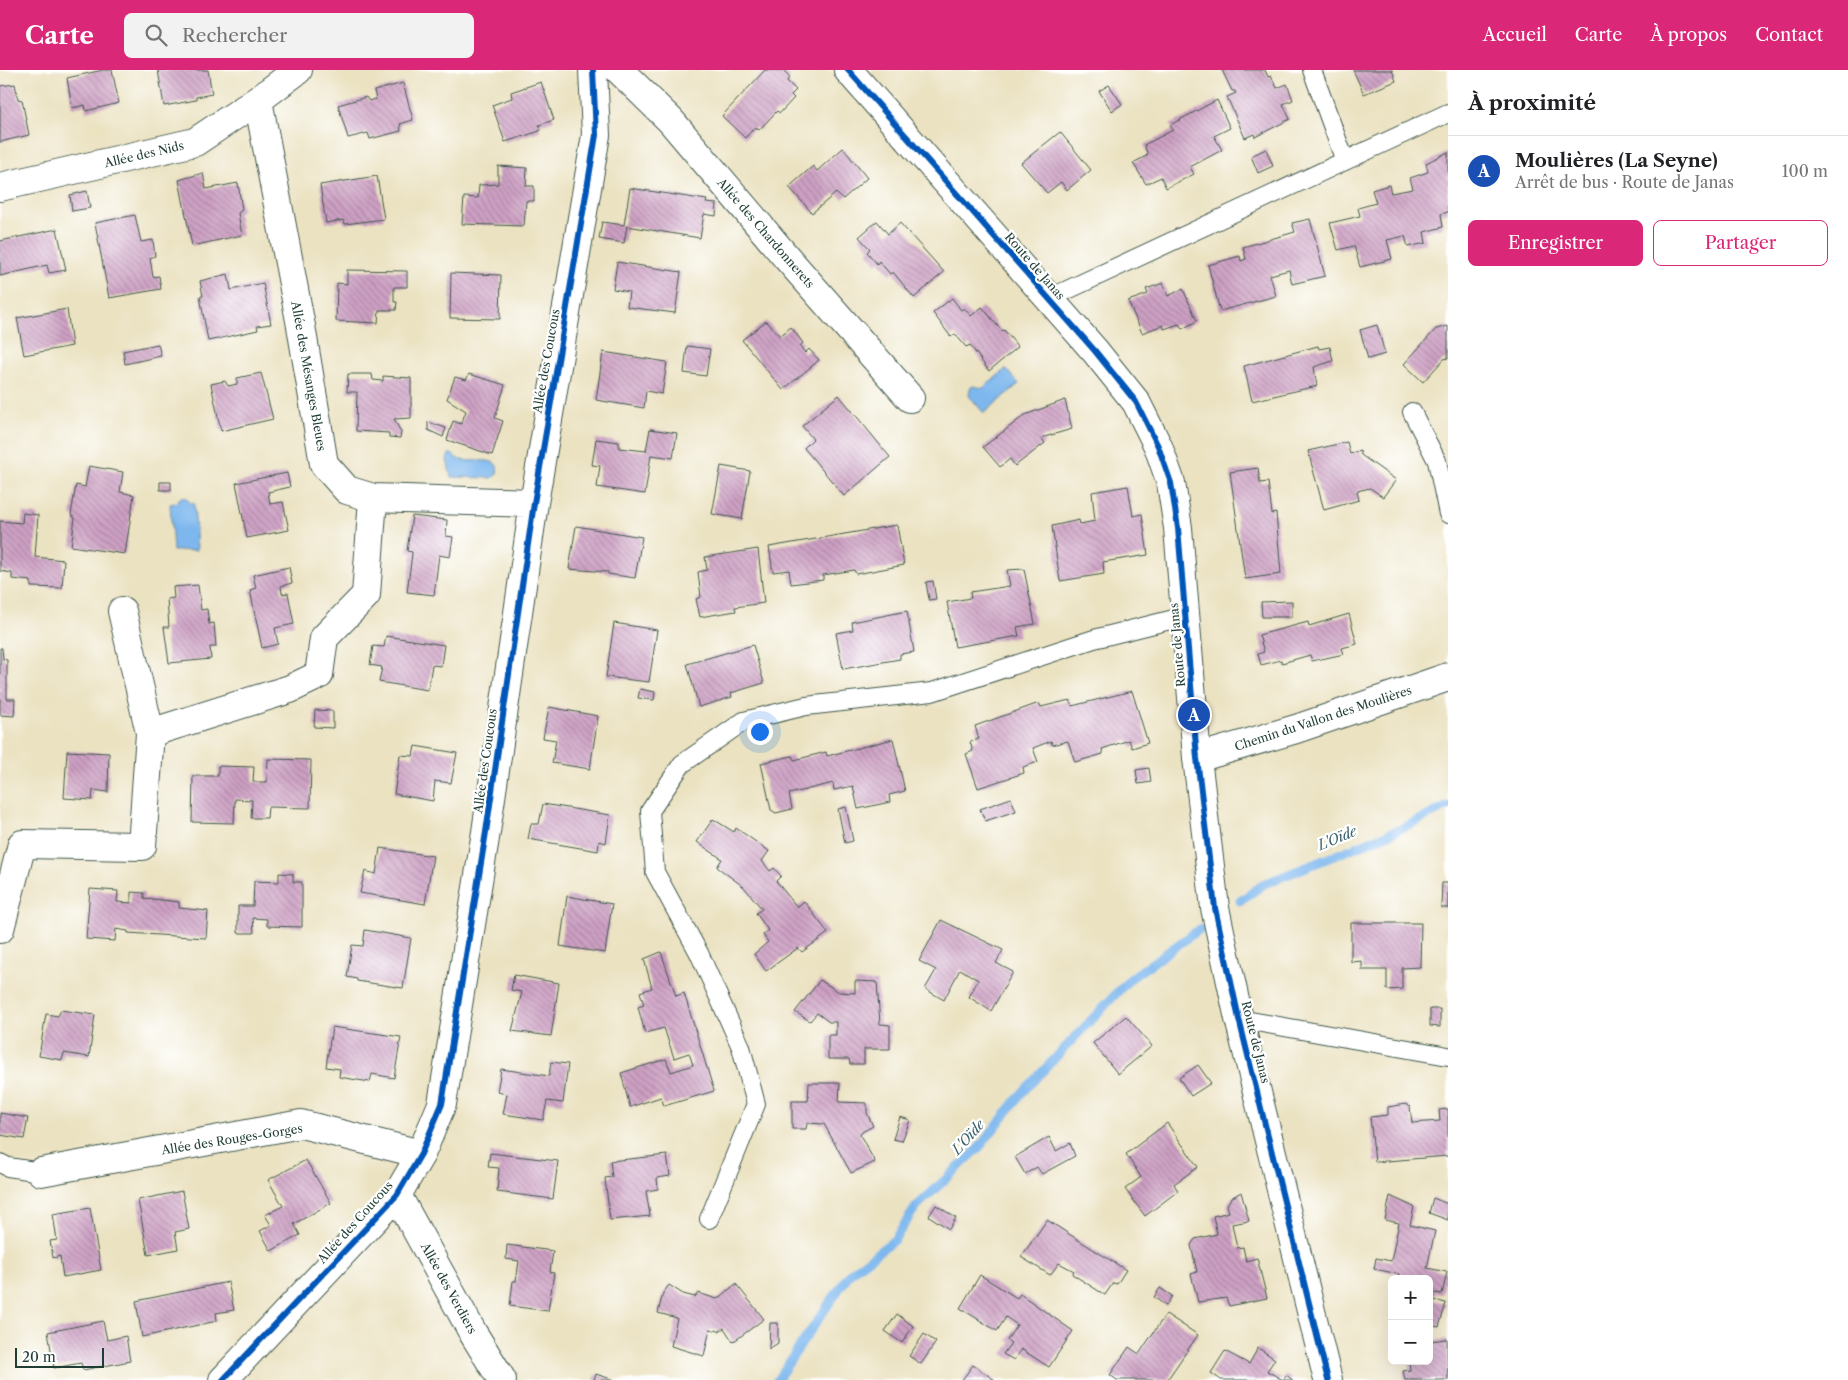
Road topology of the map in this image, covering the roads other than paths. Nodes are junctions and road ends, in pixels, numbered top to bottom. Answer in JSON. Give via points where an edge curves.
{"nodes":[{"id":1,"x":298,"y":70,"type":"edge"},
{"id":2,"x":594,"y":70,"type":"edge"},
{"id":3,"x":619,"y":70,"type":"edge"},
{"id":4,"x":848,"y":70,"type":"edge"},
{"id":5,"x":1312,"y":70,"type":"edge"},
{"id":6,"x":258,"y":100,"type":"junction"},
{"id":7,"x":1448,"y":113,"type":"edge"},
{"id":8,"x":1345,"y":161,"type":"junction"},
{"id":9,"x":0,"y":188,"type":"edge"},
{"id":10,"x":1048,"y":299,"type":"junction"},
{"id":11,"x":910,"y":398,"type":"dead end"},
{"id":12,"x":1412,"y":412,"type":"dead end"},
{"id":13,"x":373,"y":498,"type":"junction"},
{"id":14,"x":534,"y":504,"type":"junction"},
{"id":15,"x":1448,"y":514,"type":"edge"},
{"id":16,"x":122,"y":611,"type":"dead end"},
{"id":17,"x":1186,"y":616,"type":"junction"},
{"id":18,"x":1448,"y":676,"type":"edge"},
{"id":19,"x":150,"y":733,"type":"junction"},
{"id":20,"x":1197,"y":758,"type":"junction"},
{"id":21,"x":0,"y":929,"type":"edge"},
{"id":22,"x":1238,"y":1019,"type":"junction"},
{"id":23,"x":1448,"y":1056,"type":"edge"},
{"id":24,"x":421,"y":1154,"type":"junction"},
{"id":25,"x":0,"y":1163,"type":"edge"},
{"id":26,"x":41,"y":1172,"type":"joint"},
{"id":27,"x":397,"y":1195,"type":"junction"},
{"id":28,"x":709,"y":1219,"type":"dead end"},
{"id":29,"x":223,"y":1380,"type":"edge"},
{"id":30,"x":502,"y":1380,"type":"edge"},
{"id":31,"x":1328,"y":1380,"type":"edge"}],
"edges":[{"from":1,"to":6,"type":"street","name":"Allée des Nids"},
{"from":2,"to":14,"type":"street","name":"Allée des Coucous","via":[[596,135]]},
{"from":3,"to":11,"type":"street","name":"Allée des Chardonnerets","via":[[671,121]]},
{"from":4,"to":10,"type":"street","name":"Route de Janas"},
{"from":5,"to":8,"type":"lane"},
{"from":6,"to":9,"type":"street","name":"Allée des Nids","via":[[195,142]]},
{"from":6,"to":13,"type":"street","name":"Allée des Mésanges Bleues","via":[[324,464],[347,490]]},
{"from":7,"to":8,"type":"lane"},
{"from":8,"to":10,"type":"lane"},
{"from":10,"to":17,"type":"street","name":"Route de Janas","via":[[1136,402],[1158,446],[1171,483]]},
{"from":12,"to":15,"type":"lane","via":[[1437,461]]},
{"from":13,"to":14,"type":"street","name":"Allée des Mésanges Bleues"},
{"from":13,"to":19,"type":"street","via":[[366,595],[324,638],[319,675],[290,689]]},
{"from":14,"to":24,"type":"street","name":"Allée des Coucous","via":[[442,1104]]},
{"from":16,"to":19,"type":"street"},
{"from":17,"to":20,"type":"street","name":"Route de Janas"},
{"from":17,"to":28,"type":"lane","via":[[1094,639],[932,692],[806,706],[744,721],[682,764],[650,811],[655,872],[699,953],[741,1047],[756,1104]]},
{"from":18,"to":20,"type":"street","name":"Chemin du Vallon des Moulières","via":[[1296,729]]},
{"from":19,"to":21,"type":"street","via":[[142,846],[22,844]]},
{"from":20,"to":22,"type":"street","name":"Route de Janas","via":[[1215,908]]},
{"from":22,"to":23,"type":"lane"},
{"from":22,"to":31,"type":"street","name":"Route de Janas"},
{"from":24,"to":26,"type":"street","name":"Allée des Rouges-Gorges","via":[[301,1124]]},
{"from":24,"to":27,"type":"street","name":"Allée des Coucous"},
{"from":25,"to":26,"type":"lane"},
{"from":27,"to":29,"type":"street","name":"Allée des Coucous"},
{"from":27,"to":30,"type":"street","name":"Allée des Verdiers"}]}
